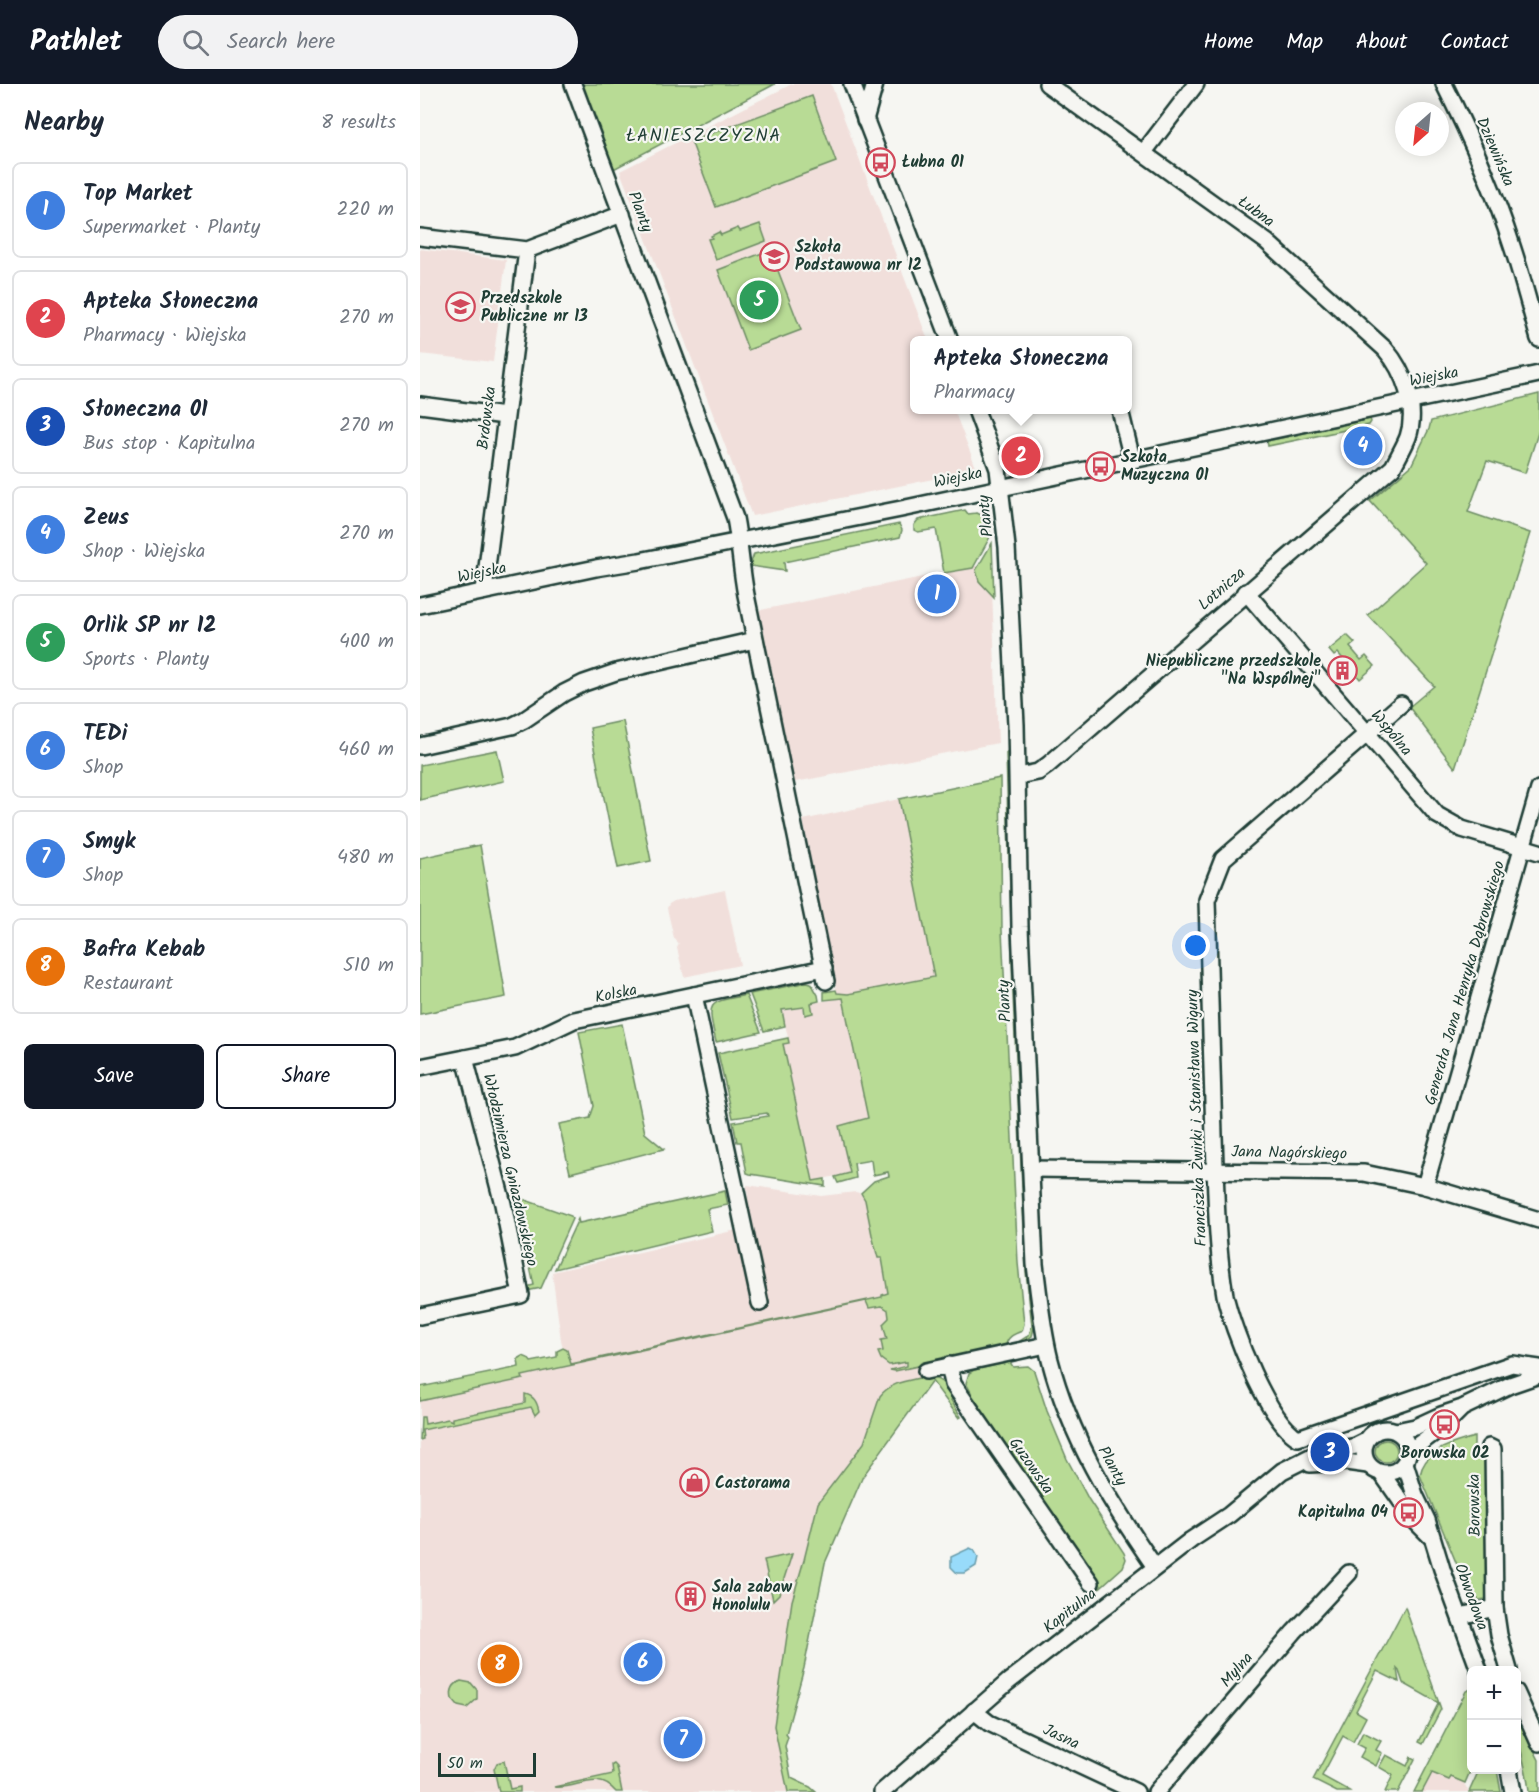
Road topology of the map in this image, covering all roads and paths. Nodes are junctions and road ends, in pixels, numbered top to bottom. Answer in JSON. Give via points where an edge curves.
{"nodes":[{"id":1,"x":573,"y":84,"type":"edge"},
{"id":2,"x":852,"y":84,"type":"edge"},
{"id":3,"x":875,"y":84,"type":"edge"},
{"id":4,"x":1047,"y":84,"type":"edge"},
{"id":5,"x":1196,"y":84,"type":"edge"},
{"id":6,"x":1444,"y":84,"type":"edge"},
{"id":7,"x":865,"y":120,"type":"junction"},
{"id":8,"x":1144,"y":152,"type":"junction"},
{"id":9,"x":622,"y":214,"type":"junction"},
{"id":10,"x":420,"y":237,"type":"edge"},
{"id":11,"x":527,"y":250,"type":"junction"},
{"id":12,"x":948,"y":336,"type":"edge"},
{"id":13,"x":1539,"y":339,"type":"edge"},
{"id":14,"x":1539,"y":374,"type":"edge"},
{"id":15,"x":1410,"y":400,"type":"junction"},
{"id":16,"x":420,"y":405,"type":"edge"},
{"id":17,"x":978,"y":414,"type":"edge"},
{"id":18,"x":1121,"y":414,"type":"edge"},
{"id":19,"x":505,"y":416,"type":"junction"},
{"id":20,"x":1132,"y":459,"type":"junction"},
{"id":21,"x":1002,"y":487,"type":"junction"},
{"id":22,"x":739,"y":541,"type":"junction"},
{"id":23,"x":484,"y":591,"type":"junction"},
{"id":24,"x":1246,"y":592,"type":"junction"},
{"id":25,"x":420,"y":605,"type":"edge"},
{"id":26,"x":755,"y":640,"type":"junction"},
{"id":27,"x":1401,"y":704,"type":"dead end"},
{"id":28,"x":1367,"y":732,"type":"junction"},
{"id":29,"x":420,"y":746,"type":"edge"},
{"id":30,"x":1018,"y":776,"type":"junction"},
{"id":31,"x":1539,"y":789,"type":"edge"},
{"id":32,"x":1523,"y":848,"type":"junction"},
{"id":33,"x":1539,"y":852,"type":"edge"},
{"id":34,"x":825,"y":974,"type":"joint"},
{"id":35,"x":694,"y":996,"type":"junction"},
{"id":36,"x":465,"y":1058,"type":"junction"},
{"id":37,"x":420,"y":1067,"type":"edge"},
{"id":38,"x":1031,"y":1168,"type":"junction"},
{"id":39,"x":1215,"y":1170,"type":"junction"},
{"id":40,"x":1425,"y":1186,"type":"junction"},
{"id":41,"x":1539,"y":1220,"type":"edge"},
{"id":42,"x":760,"y":1303,"type":"dead end"},
{"id":43,"x":420,"y":1316,"type":"edge"},
{"id":44,"x":1046,"y":1345,"type":"junction"},
{"id":45,"x":949,"y":1365,"type":"junction"},
{"id":46,"x":1539,"y":1368,"type":"edge"},
{"id":47,"x":926,"y":1371,"type":"dead end"},
{"id":48,"x":1539,"y":1375,"type":"edge"},
{"id":49,"x":1462,"y":1408,"type":"junction"},
{"id":50,"x":1395,"y":1431,"type":"junction"},
{"id":51,"x":1366,"y":1441,"type":"junction"},
{"id":52,"x":1490,"y":1447,"type":"dead end"},
{"id":53,"x":1407,"y":1458,"type":"junction"},
{"id":54,"x":1368,"y":1465,"type":"junction"},
{"id":55,"x":1289,"y":1468,"type":"junction"},
{"id":56,"x":1382,"y":1474,"type":"junction"},
{"id":57,"x":1431,"y":1537,"type":"junction"},
{"id":58,"x":1155,"y":1568,"type":"junction"},
{"id":59,"x":1349,"y":1573,"type":"dead end"},
{"id":60,"x":1091,"y":1583,"type":"dead end"},
{"id":61,"x":1495,"y":1608,"type":"junction"},
{"id":62,"x":1460,"y":1616,"type":"junction"},
{"id":63,"x":1477,"y":1666,"type":"edge"},
{"id":64,"x":1508,"y":1666,"type":"edge"},
{"id":65,"x":1521,"y":1698,"type":"edge"},
{"id":66,"x":1532,"y":1710,"type":"edge"},
{"id":67,"x":974,"y":1711,"type":"junction"},
{"id":68,"x":1539,"y":1743,"type":"edge"},
{"id":69,"x":1510,"y":1774,"type":"edge"},
{"id":70,"x":882,"y":1792,"type":"edge"},
{"id":71,"x":1136,"y":1792,"type":"edge"},
{"id":72,"x":1156,"y":1792,"type":"edge"},
{"id":73,"x":1513,"y":1792,"type":"edge"}],
"edges":[{"from":1,"to":9,"type":"street","name":"Planty"},
{"from":2,"to":7,"type":"street"},
{"from":3,"to":7,"type":"street"},
{"from":4,"to":8,"type":"street","name":"Łubna"},
{"from":5,"to":8,"type":"street"},
{"from":6,"to":13,"type":"street","name":"Dziewińska","via":[[1493,194]]},
{"from":7,"to":12,"type":"street"},
{"from":8,"to":15,"type":"street","name":"Łubna","via":[[1268,242],[1385,349],[1403,375]]},
{"from":9,"to":11,"type":"street"},
{"from":9,"to":22,"type":"street","name":"Planty","via":[[727,492]]},
{"from":10,"to":11,"type":"street"},
{"from":11,"to":19,"type":"street","name":"Brdowska"},
{"from":14,"to":15,"type":"street","name":"Wiejska"},
{"from":15,"to":20,"type":"street","name":"Wiejska"},
{"from":15,"to":24,"type":"street","name":"Lotnicza","via":[[1408,437],[1393,466]]},
{"from":16,"to":19,"type":"street"},
{"from":17,"to":21,"type":"street","name":"Planty"},
{"from":18,"to":20,"type":"street"},
{"from":19,"to":23,"type":"street","name":"Brdowska"},
{"from":20,"to":21,"type":"street","name":"Wiejska"},
{"from":21,"to":22,"type":"street","name":"Wiejska"},
{"from":21,"to":30,"type":"street","name":"Planty"},
{"from":22,"to":23,"type":"street","name":"Wiejska"},
{"from":22,"to":26,"type":"street","name":"Planty"},
{"from":23,"to":25,"type":"street","name":"Wiejska"},
{"from":24,"to":28,"type":"street","name":"Wspólna"},
{"from":24,"to":30,"type":"street","name":"Lotnicza","via":[[1048,765],[1038,772]]},
{"from":26,"to":29,"type":"street","via":[[616,672],[564,693],[512,726]]},
{"from":26,"to":34,"type":"street","name":"Planty"},
{"from":27,"to":28,"type":"street","name":"Franciszka Żwirki i Stanisława Wigury"},
{"from":28,"to":32,"type":"street","name":"Wspólna","via":[[1437,815],[1462,829]]},
{"from":28,"to":39,"type":"street","name":"Franciszka Żwirki i Stanisława Wigury","via":[[1224,860],[1207,900]]},
{"from":30,"to":38,"type":"street","name":"Planty","via":[[1020,927]]},
{"from":31,"to":32,"type":"street","name":"Generała Jana Henryka Dąbrowskiego"},
{"from":32,"to":33,"type":"street","name":"Wspólna"},
{"from":32,"to":40,"type":"street","name":"Generała Jana Henryka Dąbrowskiego"},
{"from":34,"to":35,"type":"street","name":"Kolska"},
{"from":35,"to":36,"type":"street","name":"Kolska","via":[[574,1020],[515,1047]]},
{"from":35,"to":42,"type":"street"},
{"from":36,"to":37,"type":"street","name":"Kolska"},
{"from":36,"to":43,"type":"street","name":"Włodzimierza Gniazdowskiego","via":[[503,1204],[521,1295]]},
{"from":38,"to":39,"type":"street","name":"Jana Nagórskiego"},
{"from":38,"to":44,"type":"street","name":"Planty","via":[[1035,1264]]},
{"from":39,"to":40,"type":"street","name":"Jana Nagórskiego","via":[[1364,1173]]},
{"from":39,"to":46,"type":"street","name":"Franciszka Żwirki i Stanisława Wigury","via":[[1225,1296],[1244,1354],[1288,1432],[1298,1438],[1512,1364]]},
{"from":40,"to":41,"type":"street","name":"Jana Nagórskiego"},
{"from":44,"to":45,"type":"street"},
{"from":44,"to":58,"type":"street","name":"Planty","via":[[1066,1410],[1090,1465]]},
{"from":45,"to":47,"type":"street"},
{"from":45,"to":60,"type":"street","name":"Guzowska","via":[[953,1384]]},
{"from":48,"to":49,"type":"street"},
{"from":49,"to":50,"type":"street"},
{"from":49,"to":53,"type":"street"},
{"from":50,"to":51,"type":"street","via":[[1378,1430]]},
{"from":50,"to":53,"type":"street","via":[[1407,1443]]},
{"from":51,"to":54,"type":"street","via":[[1363,1449]]},
{"from":51,"to":55,"type":"street","name":"Kapitulna","via":[[1312,1456]]},
{"from":52,"to":61,"type":"street","name":"Borowska"},
{"from":53,"to":56,"type":"street","via":[[1395,1472]]},
{"from":53,"to":57,"type":"street","name":"Obwodowa","via":[[1415,1495]]},
{"from":54,"to":55,"type":"street","via":[[1346,1462]]},
{"from":54,"to":56,"type":"street"},
{"from":55,"to":58,"type":"street","name":"Kapitulna"},
{"from":56,"to":57,"type":"street","name":"Obwodowa"},
{"from":57,"to":62,"type":"street","name":"Obwodowa"},
{"from":58,"to":67,"type":"street","name":"Kapitulna"},
{"from":59,"to":72,"type":"street","name":"Mylna"},
{"from":61,"to":62,"type":"street"},
{"from":61,"to":64,"type":"street","name":"Borowska"},
{"from":62,"to":63,"type":"street","name":"Obwodowa"},
{"from":65,"to":66,"type":"street"},
{"from":66,"to":68,"type":"street"},
{"from":67,"to":70,"type":"street","name":"Kapitulna"},
{"from":67,"to":71,"type":"street","name":"Jasna","via":[[989,1723]]},
{"from":69,"to":73,"type":"street"}]}
